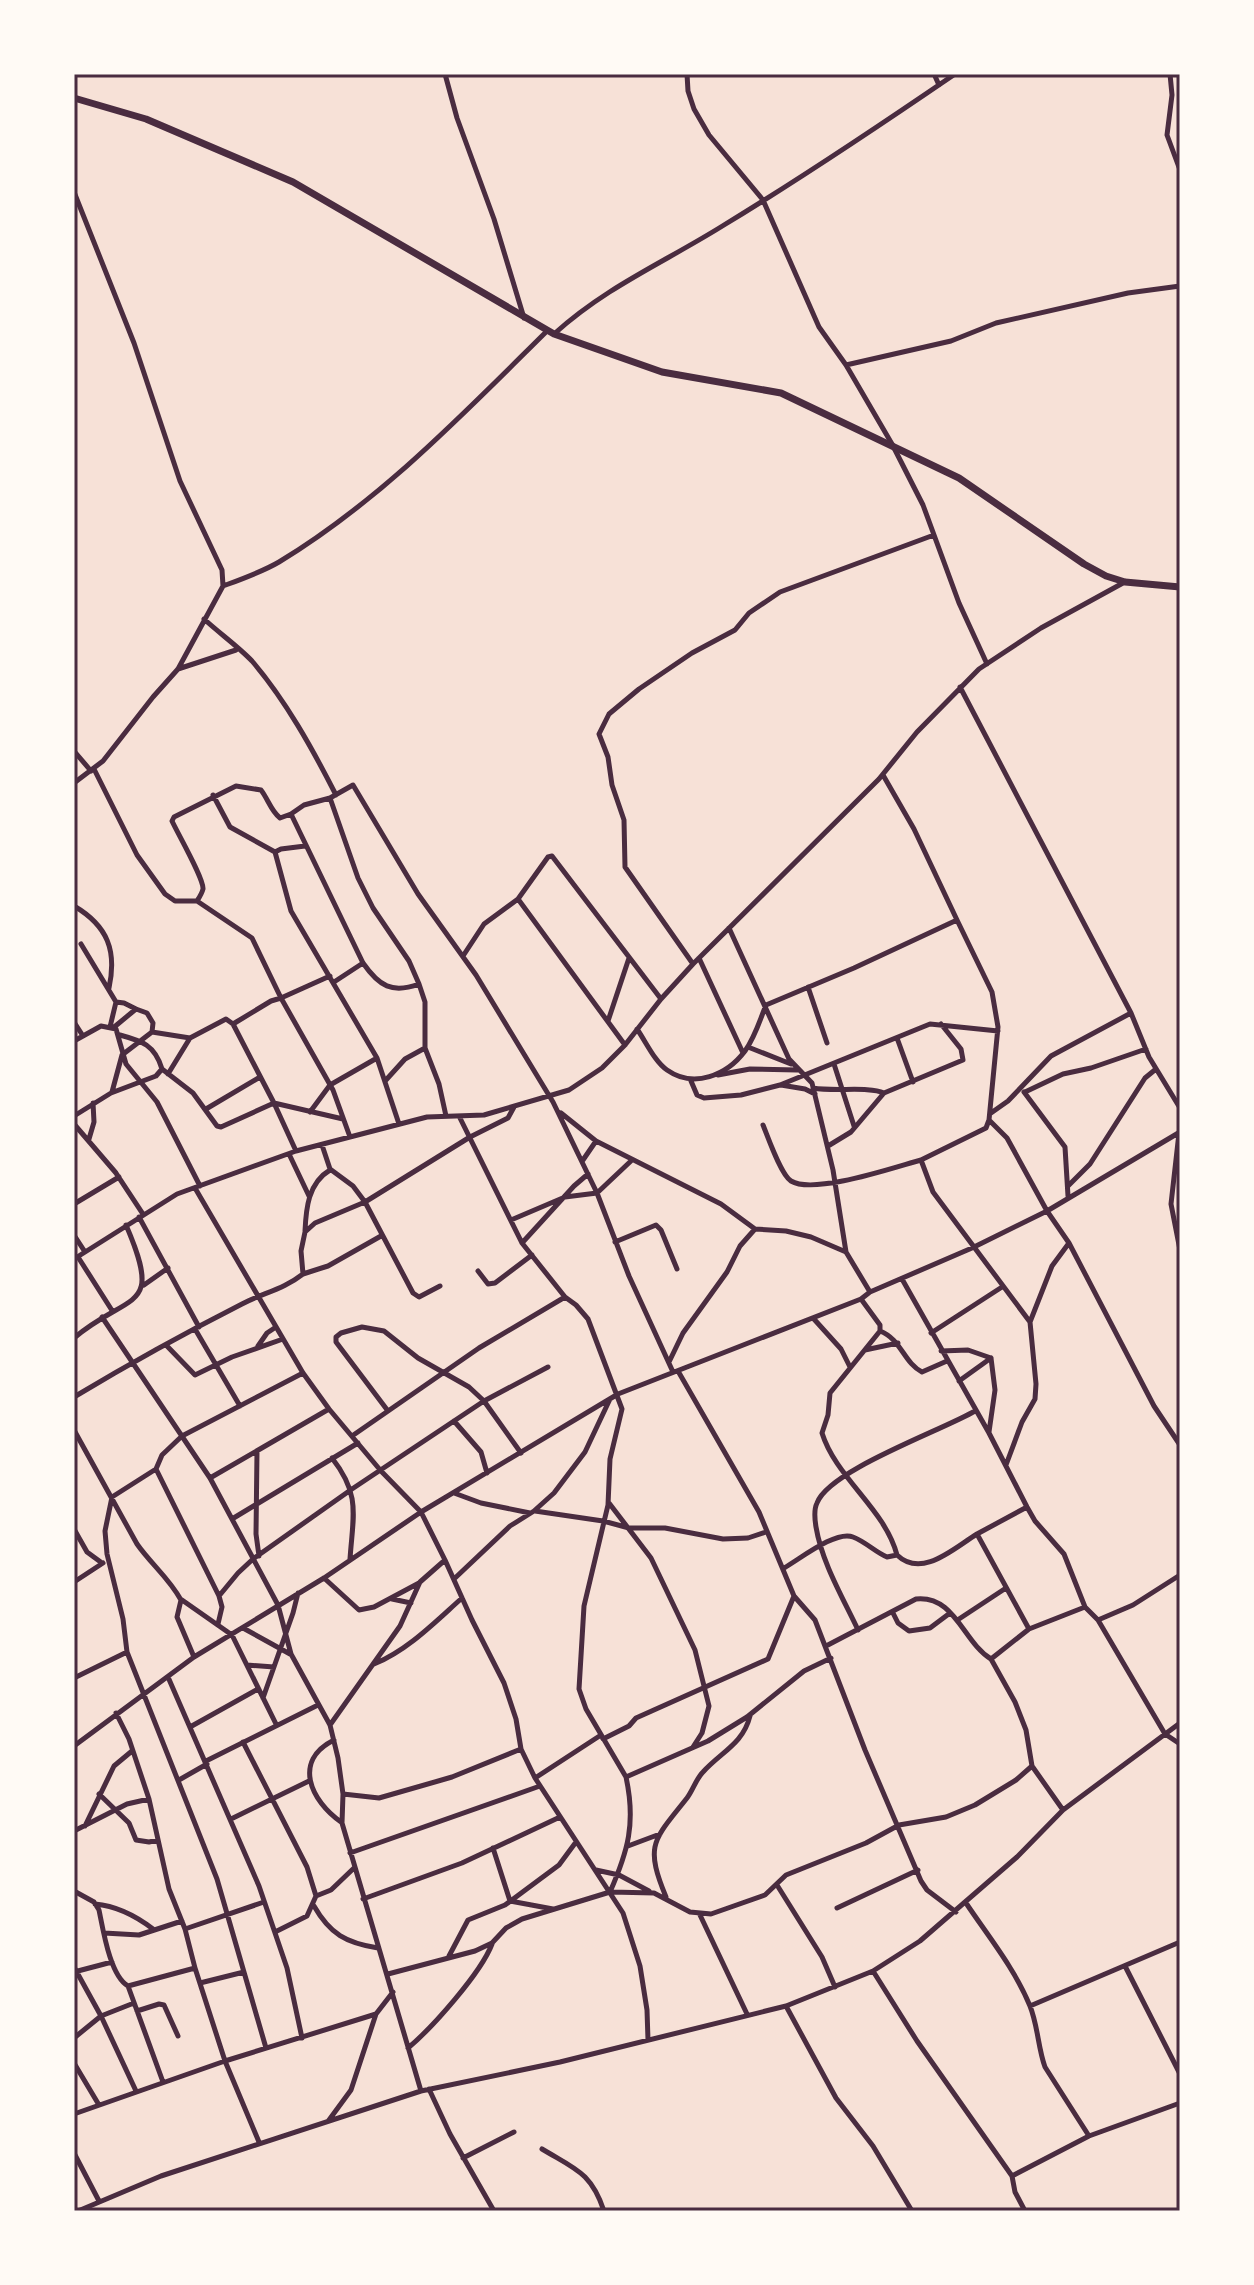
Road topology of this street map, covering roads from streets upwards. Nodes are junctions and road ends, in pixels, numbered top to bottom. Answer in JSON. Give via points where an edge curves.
{"nodes":[{"id":1,"x":445,"y":74,"type":"edge"},
{"id":2,"x":687,"y":74,"type":"edge"},
{"id":3,"x":934,"y":74,"type":"edge"},
{"id":4,"x":955,"y":74,"type":"edge"},
{"id":5,"x":1170,"y":74,"type":"edge"},
{"id":6,"x":939,"y":85,"type":"junction"},
{"id":7,"x":74,"y":98,"type":"edge"},
{"id":8,"x":1180,"y":170,"type":"edge"},
{"id":9,"x":74,"y":192,"type":"edge"},
{"id":10,"x":763,"y":200,"type":"junction"},
{"id":11,"x":1180,"y":286,"type":"edge"},
{"id":12,"x":525,"y":319,"type":"junction"},
{"id":13,"x":550,"y":333,"type":"junction"},
{"id":14,"x":846,"y":365,"type":"junction"},
{"id":15,"x":892,"y":444,"type":"junction"},
{"id":16,"x":934,"y":535,"type":"junction"},
{"id":17,"x":1125,"y":582,"type":"junction"},
{"id":18,"x":223,"y":586,"type":"junction"},
{"id":19,"x":1180,"y":587,"type":"edge"},
{"id":20,"x":204,"y":619,"type":"junction"},
{"id":21,"x":237,"y":650,"type":"junction"},
{"id":22,"x":987,"y":664,"type":"junction"},
{"id":23,"x":178,"y":669,"type":"junction"},
{"id":24,"x":960,"y":687,"type":"junction"},
{"id":25,"x":74,"y":751,"type":"edge"},
{"id":26,"x":92,"y":770,"type":"junction"},
{"id":27,"x":883,"y":775,"type":"junction"},
{"id":28,"x":74,"y":783,"type":"edge"},
{"id":29,"x":213,"y":795,"type":"junction"},
{"id":30,"x":333,"y":796,"type":"junction"},
{"id":31,"x":291,"y":814,"type":"junction"},
{"id":32,"x":305,"y":846,"type":"junction"},
{"id":33,"x":275,"y":852,"type":"junction"},
{"id":34,"x":518,"y":899,"type":"junction"},
{"id":35,"x":197,"y":901,"type":"junction"},
{"id":36,"x":74,"y":906,"type":"edge"},
{"id":37,"x":957,"y":920,"type":"junction"},
{"id":38,"x":729,"y":928,"type":"junction"},
{"id":39,"x":81,"y":944,"type":"dead end"},
{"id":40,"x":463,"y":956,"type":"junction"},
{"id":41,"x":629,"y":957,"type":"junction"},
{"id":42,"x":699,"y":958,"type":"junction"},
{"id":43,"x":363,"y":963,"type":"junction"},
{"id":44,"x":693,"y":964,"type":"junction"},
{"id":45,"x":332,"y":979,"type":"junction"},
{"id":46,"x":419,"y":984,"type":"junction"},
{"id":47,"x":808,"y":987,"type":"junction"},
{"id":48,"x":109,"y":988,"type":"junction"},
{"id":49,"x":281,"y":998,"type":"junction"},
{"id":50,"x":661,"y":999,"type":"junction"},
{"id":51,"x":116,"y":1002,"type":"junction"},
{"id":52,"x":766,"y":1005,"type":"junction"},
{"id":53,"x":136,"y":1009,"type":"junction"},
{"id":54,"x":1131,"y":1013,"type":"junction"},
{"id":55,"x":74,"y":1022,"type":"edge"},
{"id":56,"x":608,"y":1022,"type":"junction"},
{"id":57,"x":940,"y":1023,"type":"junction"},
{"id":58,"x":233,"y":1024,"type":"junction"},
{"id":59,"x":111,"y":1028,"type":"junction"},
{"id":60,"x":637,"y":1029,"type":"junction"},
{"id":61,"x":998,"y":1031,"type":"junction"},
{"id":62,"x":152,"y":1032,"type":"junction"},
{"id":63,"x":120,"y":1035,"type":"junction"},
{"id":64,"x":83,"y":1036,"type":"junction"},
{"id":65,"x":190,"y":1038,"type":"junction"},
{"id":66,"x":897,"y":1038,"type":"junction"},
{"id":67,"x":74,"y":1041,"type":"edge"},
{"id":68,"x":141,"y":1041,"type":"junction"},
{"id":69,"x":827,"y":1043,"type":"dead end"},
{"id":70,"x":625,"y":1045,"type":"junction"},
{"id":71,"x":748,"y":1047,"type":"junction"},
{"id":72,"x":425,"y":1048,"type":"junction"},
{"id":73,"x":1146,"y":1049,"type":"junction"},
{"id":74,"x":744,"y":1053,"type":"junction"},
{"id":75,"x":122,"y":1055,"type":"junction"},
{"id":76,"x":377,"y":1058,"type":"junction"},
{"id":77,"x":834,"y":1064,"type":"junction"},
{"id":78,"x":162,"y":1069,"type":"junction"},
{"id":79,"x":798,"y":1069,"type":"junction"},
{"id":80,"x":1156,"y":1069,"type":"junction"},
{"id":81,"x":168,"y":1074,"type":"junction"},
{"id":82,"x":717,"y":1075,"type":"junction"},
{"id":83,"x":261,"y":1077,"type":"junction"},
{"id":84,"x":386,"y":1080,"type":"junction"},
{"id":85,"x":691,"y":1080,"type":"junction"},
{"id":86,"x":140,"y":1082,"type":"junction"},
{"id":87,"x":913,"y":1082,"type":"junction"},
{"id":88,"x":330,"y":1085,"type":"junction"},
{"id":89,"x":780,"y":1085,"type":"junction"},
{"id":90,"x":814,"y":1091,"type":"junction"},
{"id":91,"x":843,"y":1091,"type":"junction"},
{"id":92,"x":1022,"y":1091,"type":"junction"},
{"id":93,"x":111,"y":1093,"type":"junction"},
{"id":94,"x":884,"y":1093,"type":"junction"},
{"id":95,"x":550,"y":1098,"type":"junction"},
{"id":96,"x":93,"y":1103,"type":"junction"},
{"id":97,"x":274,"y":1103,"type":"junction"},
{"id":98,"x":514,"y":1107,"type":"junction"},
{"id":99,"x":1180,"y":1108,"type":"edge"},
{"id":100,"x":206,"y":1109,"type":"junction"},
{"id":101,"x":558,"y":1111,"type":"junction"},
{"id":102,"x":310,"y":1112,"type":"junction"},
{"id":103,"x":74,"y":1116,"type":"edge"},
{"id":104,"x":446,"y":1116,"type":"junction"},
{"id":105,"x":459,"y":1116,"type":"junction"},
{"id":106,"x":990,"y":1117,"type":"junction"},
{"id":107,"x":343,"y":1119,"type":"junction"},
{"id":108,"x":74,"y":1124,"type":"edge"},
{"id":109,"x":399,"y":1124,"type":"junction"},
{"id":110,"x":763,"y":1125,"type":"dead end"},
{"id":111,"x":854,"y":1127,"type":"junction"},
{"id":112,"x":1180,"y":1133,"type":"edge"},
{"id":113,"x":350,"y":1137,"type":"junction"},
{"id":114,"x":470,"y":1137,"type":"junction"},
{"id":115,"x":89,"y":1140,"type":"junction"},
{"id":116,"x":596,"y":1141,"type":"junction"},
{"id":117,"x":322,"y":1145,"type":"junction"},
{"id":118,"x":828,"y":1146,"type":"junction"},
{"id":119,"x":296,"y":1151,"type":"junction"},
{"id":120,"x":289,"y":1154,"type":"junction"},
{"id":121,"x":632,"y":1160,"type":"junction"},
{"id":122,"x":921,"y":1160,"type":"junction"},
{"id":123,"x":583,"y":1161,"type":"junction"},
{"id":124,"x":330,"y":1169,"type":"junction"},
{"id":125,"x":588,"y":1174,"type":"junction"},
{"id":126,"x":119,"y":1177,"type":"junction"},
{"id":127,"x":835,"y":1184,"type":"junction"},
{"id":128,"x":1068,"y":1186,"type":"junction"},
{"id":129,"x":197,"y":1187,"type":"junction"},
{"id":130,"x":597,"y":1193,"type":"junction"},
{"id":131,"x":310,"y":1197,"type":"junction"},
{"id":132,"x":565,"y":1197,"type":"junction"},
{"id":133,"x":1068,"y":1197,"type":"junction"},
{"id":134,"x":365,"y":1202,"type":"junction"},
{"id":135,"x":74,"y":1204,"type":"edge"},
{"id":136,"x":1047,"y":1211,"type":"junction"},
{"id":137,"x":141,"y":1216,"type":"junction"},
{"id":138,"x":511,"y":1220,"type":"junction"},
{"id":139,"x":126,"y":1225,"type":"junction"},
{"id":140,"x":755,"y":1229,"type":"junction"},
{"id":141,"x":305,"y":1232,"type":"junction"},
{"id":142,"x":74,"y":1235,"type":"edge"},
{"id":143,"x":381,"y":1236,"type":"junction"},
{"id":144,"x":615,"y":1242,"type":"junction"},
{"id":145,"x":522,"y":1243,"type":"junction"},
{"id":146,"x":1069,"y":1243,"type":"junction"},
{"id":147,"x":972,"y":1248,"type":"junction"},
{"id":148,"x":1180,"y":1250,"type":"edge"},
{"id":149,"x":85,"y":1252,"type":"junction"},
{"id":150,"x":846,"y":1252,"type":"junction"},
{"id":151,"x":532,"y":1255,"type":"junction"},
{"id":152,"x":76,"y":1258,"type":"edge"},
{"id":153,"x":168,"y":1268,"type":"junction"},
{"id":154,"x":677,"y":1269,"type":"dead end"},
{"id":155,"x":478,"y":1271,"type":"dead end"},
{"id":156,"x":303,"y":1274,"type":"junction"},
{"id":157,"x":902,"y":1279,"type":"junction"},
{"id":158,"x":144,"y":1285,"type":"junction"},
{"id":159,"x":440,"y":1286,"type":"dead end"},
{"id":160,"x":1002,"y":1287,"type":"junction"},
{"id":161,"x":870,"y":1292,"type":"junction"},
{"id":162,"x":258,"y":1297,"type":"junction"},
{"id":163,"x":565,"y":1297,"type":"junction"},
{"id":164,"x":861,"y":1299,"type":"junction"},
{"id":165,"x":113,"y":1312,"type":"junction"},
{"id":166,"x":102,"y":1317,"type":"junction"},
{"id":167,"x":813,"y":1318,"type":"junction"},
{"id":168,"x":1030,"y":1322,"type":"junction"},
{"id":169,"x":276,"y":1327,"type":"junction"},
{"id":170,"x":197,"y":1328,"type":"junction"},
{"id":171,"x":880,"y":1331,"type":"junction"},
{"id":172,"x":931,"y":1333,"type":"junction"},
{"id":173,"x":74,"y":1338,"type":"edge"},
{"id":174,"x":283,"y":1339,"type":"junction"},
{"id":175,"x":898,"y":1343,"type":"junction"},
{"id":176,"x":166,"y":1345,"type":"junction"},
{"id":177,"x":257,"y":1347,"type":"junction"},
{"id":178,"x":865,"y":1350,"type":"junction"},
{"id":179,"x":941,"y":1351,"type":"junction"},
{"id":180,"x":991,"y":1358,"type":"junction"},
{"id":181,"x":947,"y":1361,"type":"junction"},
{"id":182,"x":132,"y":1363,"type":"junction"},
{"id":183,"x":669,"y":1363,"type":"junction"},
{"id":184,"x":217,"y":1366,"type":"junction"},
{"id":185,"x":548,"y":1367,"type":"dead end"},
{"id":186,"x":851,"y":1368,"type":"junction"},
{"id":187,"x":675,"y":1371,"type":"junction"},
{"id":188,"x":444,"y":1372,"type":"junction"},
{"id":189,"x":303,"y":1373,"type":"junction"},
{"id":190,"x":959,"y":1381,"type":"junction"},
{"id":191,"x":618,"y":1394,"type":"junction"},
{"id":192,"x":74,"y":1397,"type":"edge"},
{"id":193,"x":610,"y":1399,"type":"junction"},
{"id":194,"x":484,"y":1401,"type":"junction"},
{"id":195,"x":240,"y":1406,"type":"junction"},
{"id":196,"x":329,"y":1409,"type":"junction"},
{"id":197,"x":388,"y":1411,"type":"junction"},
{"id":198,"x":975,"y":1411,"type":"junction"},
{"id":199,"x":454,"y":1421,"type":"junction"},
{"id":200,"x":74,"y":1430,"type":"edge"},
{"id":201,"x":989,"y":1433,"type":"junction"},
{"id":202,"x":182,"y":1436,"type":"junction"},
{"id":203,"x":352,"y":1436,"type":"junction"},
{"id":204,"x":358,"y":1443,"type":"junction"},
{"id":205,"x":1180,"y":1445,"type":"edge"},
{"id":206,"x":257,"y":1451,"type":"junction"},
{"id":207,"x":521,"y":1453,"type":"junction"},
{"id":208,"x":332,"y":1458,"type":"junction"},
{"id":209,"x":1006,"y":1466,"type":"junction"},
{"id":210,"x":156,"y":1469,"type":"junction"},
{"id":211,"x":381,"y":1471,"type":"junction"},
{"id":212,"x":487,"y":1473,"type":"junction"},
{"id":213,"x":848,"y":1475,"type":"junction"},
{"id":214,"x":210,"y":1478,"type":"junction"},
{"id":215,"x":352,"y":1489,"type":"junction"},
{"id":216,"x":453,"y":1493,"type":"junction"},
{"id":217,"x":112,"y":1497,"type":"junction"},
{"id":218,"x":608,"y":1501,"type":"junction"},
{"id":219,"x":256,"y":1504,"type":"junction"},
{"id":220,"x":1027,"y":1507,"type":"junction"},
{"id":221,"x":421,"y":1512,"type":"junction"},
{"id":222,"x":532,"y":1512,"type":"junction"},
{"id":223,"x":232,"y":1519,"type":"junction"},
{"id":224,"x":603,"y":1521,"type":"junction"},
{"id":225,"x":629,"y":1528,"type":"junction"},
{"id":226,"x":74,"y":1529,"type":"edge"},
{"id":227,"x":766,"y":1532,"type":"junction"},
{"id":228,"x":977,"y":1534,"type":"junction"},
{"id":229,"x":820,"y":1545,"type":"junction"},
{"id":230,"x":897,"y":1555,"type":"junction"},
{"id":231,"x":256,"y":1557,"type":"junction"},
{"id":232,"x":350,"y":1560,"type":"junction"},
{"id":233,"x":445,"y":1560,"type":"junction"},
{"id":234,"x":105,"y":1561,"type":"junction"},
{"id":235,"x":784,"y":1568,"type":"junction"},
{"id":236,"x":1180,"y":1575,"type":"edge"},
{"id":237,"x":324,"y":1578,"type":"junction"},
{"id":238,"x":454,"y":1579,"type":"junction"},
{"id":239,"x":74,"y":1582,"type":"edge"},
{"id":240,"x":420,"y":1582,"type":"junction"},
{"id":241,"x":1006,"y":1588,"type":"junction"},
{"id":242,"x":298,"y":1592,"type":"junction"},
{"id":243,"x":219,"y":1596,"type":"junction"},
{"id":244,"x":794,"y":1596,"type":"junction"},
{"id":245,"x":462,"y":1598,"type":"junction"},
{"id":246,"x":390,"y":1599,"type":"junction"},
{"id":247,"x":181,"y":1600,"type":"junction"},
{"id":248,"x":411,"y":1603,"type":"junction"},
{"id":249,"x":278,"y":1605,"type":"junction"},
{"id":250,"x":1085,"y":1607,"type":"junction"},
{"id":251,"x":893,"y":1613,"type":"junction"},
{"id":252,"x":950,"y":1613,"type":"junction"},
{"id":253,"x":959,"y":1619,"type":"junction"},
{"id":254,"x":1098,"y":1620,"type":"junction"},
{"id":255,"x":218,"y":1624,"type":"junction"},
{"id":256,"x":243,"y":1628,"type":"junction"},
{"id":257,"x":1029,"y":1629,"type":"junction"},
{"id":258,"x":858,"y":1630,"type":"junction"},
{"id":259,"x":286,"y":1634,"type":"junction"},
{"id":260,"x":232,"y":1635,"type":"junction"},
{"id":261,"x":826,"y":1646,"type":"junction"},
{"id":262,"x":280,"y":1650,"type":"junction"},
{"id":263,"x":127,"y":1652,"type":"junction"},
{"id":264,"x":291,"y":1654,"type":"junction"},
{"id":265,"x":194,"y":1657,"type":"junction"},
{"id":266,"x":831,"y":1658,"type":"junction"},
{"id":267,"x":991,"y":1659,"type":"junction"},
{"id":268,"x":373,"y":1664,"type":"junction"},
{"id":269,"x":246,"y":1665,"type":"junction"},
{"id":270,"x":274,"y":1667,"type":"junction"},
{"id":271,"x":168,"y":1677,"type":"junction"},
{"id":272,"x":74,"y":1678,"type":"edge"},
{"id":273,"x":705,"y":1685,"type":"junction"},
{"id":274,"x":258,"y":1689,"type":"junction"},
{"id":275,"x":143,"y":1694,"type":"junction"},
{"id":276,"x":263,"y":1698,"type":"junction"},
{"id":277,"x":318,"y":1705,"type":"junction"},
{"id":278,"x":116,"y":1713,"type":"junction"},
{"id":279,"x":750,"y":1715,"type":"junction"},
{"id":280,"x":1180,"y":1723,"type":"edge"},
{"id":281,"x":276,"y":1724,"type":"junction"},
{"id":282,"x":330,"y":1725,"type":"junction"},
{"id":283,"x":190,"y":1727,"type":"junction"},
{"id":284,"x":1165,"y":1734,"type":"junction"},
{"id":285,"x":602,"y":1737,"type":"junction"},
{"id":286,"x":334,"y":1740,"type":"junction"},
{"id":287,"x":243,"y":1742,"type":"junction"},
{"id":288,"x":1180,"y":1744,"type":"edge"},
{"id":289,"x":74,"y":1746,"type":"edge"},
{"id":290,"x":693,"y":1748,"type":"junction"},
{"id":291,"x":521,"y":1749,"type":"junction"},
{"id":292,"x":132,"y":1751,"type":"junction"},
{"id":293,"x":206,"y":1762,"type":"junction"},
{"id":294,"x":1032,"y":1766,"type":"junction"},
{"id":295,"x":626,"y":1777,"type":"junction"},
{"id":296,"x":535,"y":1778,"type":"junction"},
{"id":297,"x":179,"y":1780,"type":"junction"},
{"id":298,"x":309,"y":1781,"type":"junction"},
{"id":299,"x":540,"y":1786,"type":"junction"},
{"id":300,"x":99,"y":1794,"type":"junction"},
{"id":301,"x":343,"y":1794,"type":"junction"},
{"id":302,"x":149,"y":1799,"type":"junction"},
{"id":303,"x":272,"y":1799,"type":"junction"},
{"id":304,"x":118,"y":1810,"type":"junction"},
{"id":305,"x":1063,"y":1810,"type":"junction"},
{"id":306,"x":560,"y":1817,"type":"junction"},
{"id":307,"x":231,"y":1819,"type":"junction"},
{"id":308,"x":342,"y":1823,"type":"junction"},
{"id":309,"x":899,"y":1825,"type":"junction"},
{"id":310,"x":85,"y":1826,"type":"junction"},
{"id":311,"x":74,"y":1831,"type":"edge"},
{"id":312,"x":660,"y":1834,"type":"junction"},
{"id":313,"x":158,"y":1840,"type":"junction"},
{"id":314,"x":576,"y":1842,"type":"junction"},
{"id":315,"x":628,"y":1846,"type":"junction"},
{"id":316,"x":493,"y":1848,"type":"junction"},
{"id":317,"x":350,"y":1853,"type":"junction"},
{"id":318,"x":354,"y":1868,"type":"junction"},
{"id":319,"x":596,"y":1870,"type":"junction"},
{"id":320,"x":918,"y":1870,"type":"junction"},
{"id":321,"x":619,"y":1875,"type":"junction"},
{"id":322,"x":777,"y":1885,"type":"junction"},
{"id":323,"x":74,"y":1891,"type":"edge"},
{"id":324,"x":610,"y":1892,"type":"junction"},
{"id":325,"x":654,"y":1893,"type":"junction"},
{"id":326,"x":316,"y":1896,"type":"junction"},
{"id":327,"x":666,"y":1898,"type":"junction"},
{"id":328,"x":363,"y":1899,"type":"junction"},
{"id":329,"x":510,"y":1901,"type":"junction"},
{"id":330,"x":264,"y":1902,"type":"junction"},
{"id":331,"x":966,"y":1903,"type":"junction"},
{"id":332,"x":95,"y":1904,"type":"junction"},
{"id":333,"x":314,"y":1906,"type":"junction"},
{"id":334,"x":837,"y":1908,"type":"dead end"},
{"id":335,"x":554,"y":1909,"type":"junction"},
{"id":336,"x":956,"y":1912,"type":"junction"},
{"id":337,"x":227,"y":1914,"type":"junction"},
{"id":338,"x":700,"y":1915,"type":"junction"},
{"id":339,"x":182,"y":1921,"type":"junction"},
{"id":340,"x":154,"y":1929,"type":"junction"},
{"id":341,"x":185,"y":1929,"type":"junction"},
{"id":342,"x":275,"y":1932,"type":"junction"},
{"id":343,"x":104,"y":1933,"type":"junction"},
{"id":344,"x":1180,"y":1942,"type":"edge"},
{"id":345,"x":492,"y":1943,"type":"junction"},
{"id":346,"x":378,"y":1948,"type":"junction"},
{"id":347,"x":449,"y":1957,"type":"junction"},
{"id":348,"x":112,"y":1962,"type":"junction"},
{"id":349,"x":1125,"y":1966,"type":"junction"},
{"id":350,"x":195,"y":1968,"type":"junction"},
{"id":351,"x":75,"y":1970,"type":"edge"},
{"id":352,"x":873,"y":1971,"type":"junction"},
{"id":353,"x":244,"y":1972,"type":"junction"},
{"id":354,"x":388,"y":1974,"type":"junction"},
{"id":355,"x":200,"y":1983,"type":"junction"},
{"id":356,"x":128,"y":1986,"type":"junction"},
{"id":357,"x":835,"y":1987,"type":"junction"},
{"id":358,"x":393,"y":1992,"type":"junction"},
{"id":359,"x":134,"y":2003,"type":"junction"},
{"id":360,"x":786,"y":2006,"type":"junction"},
{"id":361,"x":1030,"y":2006,"type":"junction"},
{"id":362,"x":137,"y":2011,"type":"junction"},
{"id":363,"x":376,"y":2014,"type":"junction"},
{"id":364,"x":747,"y":2014,"type":"junction"},
{"id":365,"x":101,"y":2016,"type":"junction"},
{"id":366,"x":178,"y":2036,"type":"dead end"},
{"id":367,"x":74,"y":2038,"type":"edge"},
{"id":368,"x":302,"y":2038,"type":"junction"},
{"id":369,"x":648,"y":2040,"type":"junction"},
{"id":370,"x":266,"y":2048,"type":"junction"},
{"id":371,"x":408,"y":2048,"type":"junction"},
{"id":372,"x":225,"y":2061,"type":"junction"},
{"id":373,"x":74,"y":2063,"type":"edge"},
{"id":374,"x":1180,"y":2074,"type":"edge"},
{"id":375,"x":163,"y":2082,"type":"junction"},
{"id":376,"x":429,"y":2089,"type":"junction"},
{"id":377,"x":136,"y":2091,"type":"junction"},
{"id":378,"x":421,"y":2091,"type":"junction"},
{"id":379,"x":1180,"y":2103,"type":"edge"},
{"id":380,"x":99,"y":2105,"type":"junction"},
{"id":381,"x":74,"y":2114,"type":"edge"},
{"id":382,"x":328,"y":2120,"type":"junction"},
{"id":383,"x":514,"y":2132,"type":"dead end"},
{"id":384,"x":1089,"y":2136,"type":"junction"},
{"id":385,"x":259,"y":2142,"type":"junction"},
{"id":386,"x":542,"y":2149,"type":"dead end"},
{"id":387,"x":74,"y":2153,"type":"edge"},
{"id":388,"x":463,"y":2158,"type":"junction"},
{"id":389,"x":1012,"y":2176,"type":"junction"},
{"id":390,"x":99,"y":2201,"type":"junction"},
{"id":391,"x":78,"y":2211,"type":"edge"},
{"id":392,"x":494,"y":2211,"type":"edge"},
{"id":393,"x":604,"y":2211,"type":"edge"},
{"id":394,"x":912,"y":2211,"type":"edge"},
{"id":395,"x":1025,"y":2211,"type":"edge"}],
"edges":[{"from":1,"to":12,"type":"street"},
{"from":2,"to":10,"type":"street","via":[[694,109],[709,135]]},
{"from":3,"to":6,"type":"street"},
{"from":4,"to":6,"type":"street"},
{"from":5,"to":8,"type":"street","via":[[1167,135]]},
{"from":6,"to":10,"type":"street"},
{"from":7,"to":12,"type":"street","via":[[146,119],[293,182]]},
{"from":9,"to":18,"type":"street","via":[[134,343],[180,481],[222,570]]},
{"from":10,"to":13,"type":"street","via":[[617,285]]},
{"from":10,"to":14,"type":"street","via":[[819,327]]},
{"from":11,"to":14,"type":"street","via":[[996,323],[951,341]]},
{"from":12,"to":13,"type":"street"},
{"from":13,"to":15,"type":"street","via":[[662,372],[781,393]]},
{"from":13,"to":18,"type":"street","via":[[393,478],[329,529],[277,564]]},
{"from":14,"to":15,"type":"street"},
{"from":15,"to":16,"type":"street"},
{"from":15,"to":17,"type":"street","via":[[959,478],[1084,564]]},
{"from":16,"to":22,"type":"street"},
{"from":16,"to":44,"type":"street","via":[[780,592],[735,630],[692,653],[609,714],[599,734],[624,820],[625,867]]},
{"from":17,"to":19,"type":"street"},
{"from":17,"to":22,"type":"street"},
{"from":18,"to":20,"type":"street"},
{"from":20,"to":21,"type":"street"},
{"from":20,"to":23,"type":"street"},
{"from":21,"to":23,"type":"street"},
{"from":21,"to":30,"type":"street","via":[[249,658],[289,712]]},
{"from":22,"to":24,"type":"street"},
{"from":23,"to":26,"type":"street"},
{"from":24,"to":27,"type":"street"},
{"from":24,"to":54,"type":"street"},
{"from":25,"to":26,"type":"street"},
{"from":26,"to":28,"type":"street"},
{"from":26,"to":35,"type":"street","via":[[145,868],[165,894],[175,901]]},
{"from":27,"to":37,"type":"street"},
{"from":27,"to":38,"type":"street"},
{"from":29,"to":31,"type":"street","via":[[248,786],[261,790],[280,818]]},
{"from":29,"to":33,"type":"street","via":[[230,827]]},
{"from":29,"to":35,"type":"street","via":[[172,821],[202,884]]},
{"from":30,"to":31,"type":"street"},
{"from":30,"to":40,"type":"street","via":[[353,785],[418,894]]},
{"from":30,"to":46,"type":"street","via":[[358,878]]},
{"from":31,"to":32,"type":"street"},
{"from":32,"to":33,"type":"street"},
{"from":32,"to":43,"type":"street"},
{"from":33,"to":45,"type":"street","via":[[291,911]]},
{"from":34,"to":40,"type":"street","via":[[484,924]]},
{"from":34,"to":41,"type":"street","via":[[552,856]]},
{"from":34,"to":56,"type":"street"},
{"from":35,"to":49,"type":"street","via":[[252,938]]},
{"from":36,"to":48,"type":"street","via":[[89,915],[113,951]]},
{"from":37,"to":47,"type":"street"},
{"from":37,"to":61,"type":"street","via":[[992,992]]},
{"from":38,"to":42,"type":"street"},
{"from":38,"to":52,"type":"street"},
{"from":39,"to":48,"type":"street"},
{"from":40,"to":95,"type":"street"},
{"from":41,"to":50,"type":"street"},
{"from":41,"to":56,"type":"street"},
{"from":42,"to":44,"type":"street"},
{"from":42,"to":74,"type":"street"},
{"from":43,"to":45,"type":"street"},
{"from":43,"to":46,"type":"street","via":[[376,981],[391,988]]},
{"from":44,"to":50,"type":"street"},
{"from":45,"to":49,"type":"street"},
{"from":45,"to":76,"type":"street"},
{"from":46,"to":72,"type":"street","via":[[425,1002]]},
{"from":47,"to":52,"type":"street"},
{"from":47,"to":69,"type":"street"},
{"from":48,"to":51,"type":"street"},
{"from":49,"to":58,"type":"street"},
{"from":49,"to":88,"type":"street"},
{"from":50,"to":60,"type":"street"},
{"from":51,"to":53,"type":"street"},
{"from":51,"to":59,"type":"street"},
{"from":52,"to":71,"type":"street"},
{"from":52,"to":79,"type":"street"},
{"from":53,"to":59,"type":"street"},
{"from":53,"to":62,"type":"street","via":[[147,1013]]},
{"from":54,"to":73,"type":"street"},
{"from":54,"to":92,"type":"street","via":[[1051,1056]]},
{"from":55,"to":64,"type":"street"},
{"from":56,"to":70,"type":"street"},
{"from":57,"to":61,"type":"street"},
{"from":57,"to":66,"type":"street"},
{"from":57,"to":87,"type":"street","via":[[961,1049],[963,1060]]},
{"from":58,"to":65,"type":"street","via":[[226,1019]]},
{"from":58,"to":83,"type":"street"},
{"from":59,"to":63,"type":"street"},
{"from":59,"to":64,"type":"street","via":[[101,1026]]},
{"from":60,"to":70,"type":"street"},
{"from":60,"to":85,"type":"street","via":[[666,1070]]},
{"from":61,"to":106,"type":"street"},
{"from":62,"to":65,"type":"street"},
{"from":62,"to":68,"type":"street"},
{"from":63,"to":68,"type":"street"},
{"from":63,"to":75,"type":"street"},
{"from":64,"to":67,"type":"street"},
{"from":65,"to":81,"type":"street"},
{"from":66,"to":77,"type":"street"},
{"from":66,"to":87,"type":"street"},
{"from":68,"to":75,"type":"street"},
{"from":68,"to":78,"type":"street","via":[[153,1049]]},
{"from":70,"to":95,"type":"street","via":[[602,1068]]},
{"from":71,"to":74,"type":"street"},
{"from":71,"to":79,"type":"street"},
{"from":72,"to":84,"type":"street","via":[[405,1059]]},
{"from":72,"to":104,"type":"street"},
{"from":73,"to":80,"type":"street"},
{"from":73,"to":92,"type":"street"},
{"from":74,"to":82,"type":"street"},
{"from":75,"to":86,"type":"street"},
{"from":75,"to":93,"type":"street"},
{"from":76,"to":84,"type":"street"},
{"from":76,"to":88,"type":"street"},
{"from":77,"to":79,"type":"street"},
{"from":77,"to":91,"type":"street"},
{"from":78,"to":81,"type":"street"},
{"from":78,"to":86,"type":"street"},
{"from":79,"to":82,"type":"street"},
{"from":79,"to":89,"type":"street"},
{"from":79,"to":90,"type":"street"},
{"from":80,"to":99,"type":"street"},
{"from":80,"to":128,"type":"street","via":[[1090,1164]]},
{"from":81,"to":100,"type":"street"},
{"from":82,"to":85,"type":"street"},
{"from":83,"to":97,"type":"street"},
{"from":83,"to":100,"type":"street"},
{"from":84,"to":109,"type":"street"},
{"from":85,"to":89,"type":"street","via":[[704,1098]]},
{"from":86,"to":93,"type":"street"},
{"from":86,"to":129,"type":"street","via":[[157,1102]]},
{"from":87,"to":94,"type":"street"},
{"from":88,"to":102,"type":"street"},
{"from":88,"to":107,"type":"street"},
{"from":89,"to":90,"type":"street"},
{"from":90,"to":91,"type":"street"},
{"from":90,"to":118,"type":"street"},
{"from":91,"to":94,"type":"street"},
{"from":91,"to":111,"type":"street"},
{"from":92,"to":106,"type":"street"},
{"from":92,"to":128,"type":"street","via":[[1065,1147]]},
{"from":93,"to":96,"type":"street"},
{"from":94,"to":111,"type":"street"},
{"from":95,"to":98,"type":"street"},
{"from":95,"to":101,"type":"street"},
{"from":96,"to":103,"type":"street"},
{"from":96,"to":115,"type":"street"},
{"from":97,"to":100,"type":"street","via":[[221,1127]]},
{"from":97,"to":102,"type":"street"},
{"from":97,"to":119,"type":"street"},
{"from":98,"to":105,"type":"street"},
{"from":98,"to":114,"type":"street","via":[[508,1118]]},
{"from":101,"to":116,"type":"street"},
{"from":101,"to":123,"type":"street"},
{"from":102,"to":107,"type":"street"},
{"from":104,"to":105,"type":"street"},
{"from":104,"to":109,"type":"street"},
{"from":105,"to":114,"type":"street"},
{"from":106,"to":122,"type":"street","via":[[986,1128]]},
{"from":106,"to":136,"type":"street"},
{"from":107,"to":113,"type":"street"},
{"from":108,"to":115,"type":"street"},
{"from":109,"to":113,"type":"street"},
{"from":110,"to":127,"type":"street","via":[[790,1181]]},
{"from":111,"to":118,"type":"street"},
{"from":112,"to":133,"type":"street"},
{"from":112,"to":148,"type":"street","via":[[1171,1204]]},
{"from":113,"to":117,"type":"street"},
{"from":114,"to":134,"type":"street"},
{"from":114,"to":138,"type":"street"},
{"from":115,"to":126,"type":"street"},
{"from":116,"to":121,"type":"street"},
{"from":116,"to":123,"type":"street"},
{"from":117,"to":119,"type":"street"},
{"from":117,"to":124,"type":"street"},
{"from":118,"to":127,"type":"street"},
{"from":119,"to":120,"type":"street"},
{"from":120,"to":129,"type":"street"},
{"from":120,"to":131,"type":"street"},
{"from":121,"to":130,"type":"street"},
{"from":121,"to":140,"type":"street","via":[[721,1204]]},
{"from":122,"to":127,"type":"street"},
{"from":122,"to":147,"type":"street","via":[[933,1192]]},
{"from":123,"to":125,"type":"street"},
{"from":124,"to":131,"type":"street"},
{"from":124,"to":134,"type":"street"},
{"from":125,"to":130,"type":"street"},
{"from":125,"to":132,"type":"street"},
{"from":126,"to":135,"type":"street"},
{"from":126,"to":137,"type":"street"},
{"from":127,"to":150,"type":"street"},
{"from":128,"to":133,"type":"street"},
{"from":129,"to":137,"type":"street"},
{"from":129,"to":162,"type":"street"},
{"from":130,"to":132,"type":"street"},
{"from":130,"to":144,"type":"street"},
{"from":131,"to":141,"type":"street"},
{"from":132,"to":138,"type":"street"},
{"from":132,"to":145,"type":"street"},
{"from":133,"to":136,"type":"street"},
{"from":134,"to":141,"type":"street"},
{"from":134,"to":143,"type":"street"},
{"from":136,"to":146,"type":"street"},
{"from":136,"to":147,"type":"street"},
{"from":137,"to":139,"type":"street"},
{"from":137,"to":153,"type":"street"},
{"from":138,"to":145,"type":"street"},
{"from":139,"to":149,"type":"street"},
{"from":139,"to":158,"type":"street"},
{"from":140,"to":150,"type":"street","via":[[811,1237]]},
{"from":140,"to":183,"type":"street","via":[[683,1333]]},
{"from":141,"to":156,"type":"street"},
{"from":142,"to":149,"type":"street"},
{"from":143,"to":156,"type":"street"},
{"from":143,"to":159,"type":"street","via":[[413,1293],[419,1297]]},
{"from":144,"to":154,"type":"street","via":[[656,1225]]},
{"from":144,"to":183,"type":"street"},
{"from":145,"to":151,"type":"street"},
{"from":146,"to":168,"type":"street","via":[[1052,1266]]},
{"from":146,"to":205,"type":"street","via":[[1154,1406]]},
{"from":147,"to":157,"type":"street"},
{"from":147,"to":160,"type":"street"},
{"from":149,"to":152,"type":"street"},
{"from":150,"to":161,"type":"street"},
{"from":151,"to":155,"type":"street","via":[[495,1283],[488,1284]]},
{"from":151,"to":163,"type":"street"},
{"from":152,"to":165,"type":"street"},
{"from":153,"to":158,"type":"street"},
{"from":153,"to":170,"type":"street"},
{"from":156,"to":162,"type":"street"},
{"from":157,"to":161,"type":"street"},
{"from":157,"to":172,"type":"street"},
{"from":158,"to":165,"type":"street","via":[[126,1306]]},
{"from":160,"to":168,"type":"street"},
{"from":160,"to":172,"type":"street"},
{"from":161,"to":164,"type":"street"},
{"from":162,"to":169,"type":"street"},
{"from":162,"to":170,"type":"street"},
{"from":163,"to":188,"type":"street"},
{"from":163,"to":191,"type":"street","via":[[588,1319]]},
{"from":164,"to":167,"type":"street"},
{"from":164,"to":171,"type":"street"},
{"from":165,"to":166,"type":"street"},
{"from":166,"to":173,"type":"street"},
{"from":166,"to":182,"type":"street"},
{"from":167,"to":186,"type":"street"},
{"from":167,"to":187,"type":"street"},
{"from":168,"to":209,"type":"street","via":[[1035,1399]]},
{"from":169,"to":174,"type":"street"},
{"from":169,"to":177,"type":"street"},
{"from":170,"to":176,"type":"street"},
{"from":170,"to":184,"type":"street"},
{"from":171,"to":175,"type":"street"},
{"from":171,"to":178,"type":"street"},
{"from":172,"to":179,"type":"street"},
{"from":174,"to":177,"type":"street"},
{"from":174,"to":189,"type":"street"},
{"from":175,"to":178,"type":"street"},
{"from":175,"to":181,"type":"street","via":[[922,1372]]},
{"from":176,"to":182,"type":"street"},
{"from":176,"to":184,"type":"street","via":[[195,1375]]},
{"from":177,"to":184,"type":"street"},
{"from":178,"to":186,"type":"street"},
{"from":179,"to":180,"type":"street","via":[[968,1350]]},
{"from":179,"to":181,"type":"street"},
{"from":180,"to":190,"type":"street"},
{"from":180,"to":201,"type":"street","via":[[995,1390]]},
{"from":181,"to":190,"type":"street"},
{"from":182,"to":192,"type":"street"},
{"from":182,"to":202,"type":"street"},
{"from":183,"to":187,"type":"street"},
{"from":184,"to":195,"type":"street"},
{"from":185,"to":194,"type":"street"},
{"from":186,"to":213,"type":"street","via":[[830,1393],[822,1433]]},
{"from":187,"to":191,"type":"street"},
{"from":187,"to":227,"type":"street","via":[[747,1488]]},
{"from":188,"to":194,"type":"street"},
{"from":188,"to":197,"type":"street"},
{"from":188,"to":197,"type":"street","via":[[384,1331],[362,1327],[341,1333],[336,1342]]},
{"from":189,"to":195,"type":"street"},
{"from":189,"to":196,"type":"street"},
{"from":190,"to":198,"type":"street"},
{"from":191,"to":193,"type":"street"},
{"from":191,"to":218,"type":"street","via":[[622,1409],[610,1459]]},
{"from":193,"to":207,"type":"street"},
{"from":193,"to":222,"type":"street","via":[[585,1452]]},
{"from":194,"to":199,"type":"street"},
{"from":194,"to":207,"type":"street"},
{"from":195,"to":202,"type":"street"},
{"from":196,"to":203,"type":"street"},
{"from":196,"to":206,"type":"street"},
{"from":197,"to":203,"type":"street"},
{"from":198,"to":201,"type":"street"},
{"from":198,"to":213,"type":"street"},
{"from":199,"to":211,"type":"street"},
{"from":199,"to":212,"type":"street","via":[[481,1452]]},
{"from":200,"to":217,"type":"street"},
{"from":201,"to":209,"type":"street"},
{"from":202,"to":210,"type":"street"},
{"from":202,"to":214,"type":"street"},
{"from":203,"to":204,"type":"street"},
{"from":204,"to":208,"type":"street"},
{"from":204,"to":211,"type":"street"},
{"from":206,"to":214,"type":"street"},
{"from":206,"to":219,"type":"street"},
{"from":207,"to":212,"type":"street"},
{"from":208,"to":215,"type":"street"},
{"from":208,"to":219,"type":"street"},
{"from":209,"to":220,"type":"street"},
{"from":210,"to":217,"type":"street"},
{"from":210,"to":243,"type":"street"},
{"from":211,"to":215,"type":"street"},
{"from":211,"to":221,"type":"street"},
{"from":212,"to":216,"type":"street"},
{"from":213,"to":229,"type":"street","via":[[816,1504]]},
{"from":213,"to":230,"type":"street"},
{"from":214,"to":223,"type":"street"},
{"from":215,"to":231,"type":"street"},
{"from":215,"to":232,"type":"street"},
{"from":216,"to":221,"type":"street"},
{"from":216,"to":222,"type":"street"},
{"from":217,"to":234,"type":"street"},
{"from":217,"to":247,"type":"street","via":[[147,1559],[171,1581]]},
{"from":218,"to":224,"type":"street"},
{"from":218,"to":225,"type":"street"},
{"from":219,"to":223,"type":"street"},
{"from":219,"to":231,"type":"street"},
{"from":220,"to":228,"type":"street"},
{"from":220,"to":250,"type":"street","via":[[1064,1554]]},
{"from":221,"to":232,"type":"street"},
{"from":221,"to":233,"type":"street"},
{"from":222,"to":224,"type":"street"},
{"from":222,"to":238,"type":"street"},
{"from":223,"to":231,"type":"street"},
{"from":224,"to":225,"type":"street"},
{"from":224,"to":285,"type":"street","via":[[584,1606],[579,1689]]},
{"from":225,"to":227,"type":"street","via":[[665,1528],[723,1539]]},
{"from":225,"to":273,"type":"street","via":[[651,1558],[684,1624]]},
{"from":226,"to":234,"type":"street","via":[[87,1552]]},
{"from":227,"to":235,"type":"street"},
{"from":228,"to":230,"type":"street","via":[[919,1565]]},
{"from":228,"to":241,"type":"street"},
{"from":229,"to":230,"type":"street","via":[[850,1535],[887,1557]]},
{"from":229,"to":235,"type":"street"},
{"from":229,"to":258,"type":"street"},
{"from":231,"to":243,"type":"street"},
{"from":231,"to":249,"type":"street"},
{"from":232,"to":237,"type":"street"},
{"from":233,"to":238,"type":"street"},
{"from":233,"to":240,"type":"street"},
{"from":234,"to":239,"type":"street"},
{"from":234,"to":263,"type":"street"},
{"from":235,"to":244,"type":"street"},
{"from":236,"to":254,"type":"street"},
{"from":237,"to":242,"type":"street"},
{"from":237,"to":246,"type":"street","via":[[359,1610]]},
{"from":238,"to":245,"type":"street"},
{"from":240,"to":246,"type":"street"},
{"from":240,"to":248,"type":"street"},
{"from":241,"to":253,"type":"street"},
{"from":241,"to":257,"type":"street"},
{"from":242,"to":249,"type":"street"},
{"from":242,"to":259,"type":"street"},
{"from":243,"to":255,"type":"street"},
{"from":244,"to":261,"type":"street","via":[[815,1620]]},
{"from":244,"to":273,"type":"street","via":[[768,1659]]},
{"from":245,"to":268,"type":"street","via":[[421,1635]]},
{"from":245,"to":291,"type":"street","via":[[504,1683]]},
{"from":246,"to":248,"type":"street"},
{"from":247,"to":255,"type":"street"},
{"from":247,"to":265,"type":"street","via":[[177,1617]]},
{"from":248,"to":268,"type":"street"},
{"from":249,"to":256,"type":"street"},
{"from":249,"to":259,"type":"street"},
{"from":250,"to":254,"type":"street"},
{"from":250,"to":257,"type":"street"},
{"from":251,"to":252,"type":"street","via":[[927,1598]]},
{"from":251,"to":252,"type":"street","via":[[909,1631],[930,1628]]},
{"from":251,"to":258,"type":"street"},
{"from":252,"to":253,"type":"street"},
{"from":253,"to":267,"type":"street"},
{"from":254,"to":284,"type":"street"},
{"from":255,"to":260,"type":"street"},
{"from":256,"to":260,"type":"street"},
{"from":256,"to":262,"type":"street"},
{"from":257,"to":267,"type":"street"},
{"from":258,"to":261,"type":"street"},
{"from":259,"to":262,"type":"street"},
{"from":259,"to":264,"type":"street"},
{"from":260,"to":265,"type":"street"},
{"from":260,"to":269,"type":"street"},
{"from":261,"to":266,"type":"street"},
{"from":262,"to":264,"type":"street"},
{"from":262,"to":270,"type":"street"},
{"from":263,"to":272,"type":"street"},
{"from":263,"to":275,"type":"street"},
{"from":264,"to":277,"type":"street"},
{"from":265,"to":271,"type":"street"},
{"from":266,"to":279,"type":"street","via":[[804,1671]]},
{"from":266,"to":309,"type":"street"},
{"from":267,"to":294,"type":"street","via":[[1026,1730]]},
{"from":268,"to":282,"type":"street"},
{"from":269,"to":270,"type":"street"},
{"from":269,"to":274,"type":"street"},
{"from":270,"to":276,"type":"street"},
{"from":271,"to":275,"type":"street"},
{"from":271,"to":283,"type":"street"},
{"from":273,"to":285,"type":"street"},
{"from":273,"to":290,"type":"street","via":[[709,1706]]},
{"from":274,"to":276,"type":"street"},
{"from":274,"to":283,"type":"street"},
{"from":275,"to":278,"type":"street"},
{"from":275,"to":297,"type":"street"},
{"from":276,"to":281,"type":"street"},
{"from":277,"to":281,"type":"street"},
{"from":277,"to":282,"type":"street"},
{"from":278,"to":289,"type":"street"},
{"from":278,"to":292,"type":"street"},
{"from":279,"to":290,"type":"street"},
{"from":279,"to":312,"type":"street","via":[[747,1730],[702,1772]]},
{"from":280,"to":284,"type":"street"},
{"from":281,"to":287,"type":"street"},
{"from":282,"to":286,"type":"street"},
{"from":283,"to":293,"type":"street"},
{"from":284,"to":288,"type":"street"},
{"from":284,"to":305,"type":"street"},
{"from":285,"to":295,"type":"street"},
{"from":285,"to":296,"type":"street"},
{"from":286,"to":298,"type":"street","via":[[316,1753]]},
{"from":286,"to":301,"type":"street"},
{"from":287,"to":293,"type":"street"},
{"from":287,"to":303,"type":"street"},
{"from":290,"to":295,"type":"street"},
{"from":291,"to":296,"type":"street"},
{"from":291,"to":301,"type":"street","via":[[392,1795]]},
{"from":292,"to":300,"type":"street","via":[[114,1766]]},
{"from":292,"to":302,"type":"street"},
{"from":293,"to":297,"type":"street"},
{"from":293,"to":307,"type":"street"},
{"from":294,"to":305,"type":"street"},
{"from":294,"to":309,"type":"street","via":[[975,1805],[946,1817]]},
{"from":295,"to":315,"type":"street"},
{"from":296,"to":299,"type":"street"},
{"from":297,"to":337,"type":"street"},
{"from":298,"to":303,"type":"street"},
{"from":298,"to":308,"type":"street"},
{"from":299,"to":306,"type":"street"},
{"from":299,"to":317,"type":"street"},
{"from":300,"to":304,"type":"street"},
{"from":300,"to":310,"type":"street"},
{"from":301,"to":308,"type":"street"},
{"from":302,"to":304,"type":"street"},
{"from":302,"to":313,"type":"street"},
{"from":303,"to":307,"type":"street"},
{"from":303,"to":326,"type":"street"},
{"from":304,"to":310,"type":"street"},
{"from":304,"to":313,"type":"street","via":[[136,1840]]},
{"from":305,"to":331,"type":"street"},
{"from":306,"to":314,"type":"street"},
{"from":306,"to":316,"type":"street"},
{"from":307,"to":330,"type":"street"},
{"from":308,"to":317,"type":"street"},
{"from":309,"to":320,"type":"street"},
{"from":309,"to":322,"type":"street","via":[[786,1875]]},
{"from":310,"to":311,"type":"street"},
{"from":312,"to":315,"type":"street"},
{"from":312,"to":327,"type":"street","via":[[653,1862]]},
{"from":313,"to":339,"type":"street"},
{"from":314,"to":319,"type":"street"},
{"from":314,"to":329,"type":"street","via":[[559,1865]]},
{"from":315,"to":321,"type":"street"},
{"from":316,"to":328,"type":"street"},
{"from":316,"to":329,"type":"street"},
{"from":317,"to":318,"type":"street"},
{"from":318,"to":326,"type":"street","via":[[331,1890]]},
{"from":318,"to":328,"type":"street"},
{"from":319,"to":321,"type":"street"},
{"from":319,"to":324,"type":"street"},
{"from":320,"to":334,"type":"street"},
{"from":320,"to":336,"type":"street","via":[[927,1890]]},
{"from":321,"to":324,"type":"street"},
{"from":321,"to":325,"type":"street"},
{"from":322,"to":338,"type":"street","via":[[765,1895]]},
{"from":322,"to":357,"type":"street"},
{"from":323,"to":332,"type":"street"},
{"from":324,"to":325,"type":"street"},
{"from":324,"to":335,"type":"street"},
{"from":324,"to":369,"type":"street","via":[[623,1913],[640,1966]]},
{"from":325,"to":327,"type":"street"},
{"from":326,"to":333,"type":"street"},
{"from":327,"to":338,"type":"street"},
{"from":328,"to":346,"type":"street"},
{"from":329,"to":335,"type":"street"},
{"from":329,"to":347,"type":"street","via":[[468,1920]]},
{"from":330,"to":337,"type":"street"},
{"from":330,"to":342,"type":"street"},
{"from":331,"to":336,"type":"street"},
{"from":331,"to":361,"type":"street"},
{"from":332,"to":340,"type":"street","via":[[123,1911]]},
{"from":332,"to":343,"type":"street"},
{"from":333,"to":342,"type":"street","via":[[307,1916]]},
{"from":333,"to":346,"type":"street","via":[[325,1925],[344,1939]]},
{"from":335,"to":345,"type":"street","via":[[522,1919]]},
{"from":336,"to":352,"type":"street"},
{"from":337,"to":341,"type":"street"},
{"from":337,"to":353,"type":"street"},
{"from":338,"to":364,"type":"street"},
{"from":339,"to":340,"type":"street"},
{"from":339,"to":341,"type":"street"},
{"from":340,"to":343,"type":"street","via":[[139,1935]]},
{"from":341,"to":350,"type":"street"},
{"from":342,"to":368,"type":"street"},
{"from":343,"to":348,"type":"street"},
{"from":344,"to":349,"type":"street"},
{"from":345,"to":347,"type":"street"},
{"from":345,"to":371,"type":"street","via":[[432,2028]]},
{"from":346,"to":354,"type":"street"},
{"from":347,"to":354,"type":"street"},
{"from":348,"to":351,"type":"street"},
{"from":348,"to":356,"type":"street"},
{"from":349,"to":361,"type":"street"},
{"from":349,"to":374,"type":"street"},
{"from":350,"to":355,"type":"street"},
{"from":350,"to":356,"type":"street"},
{"from":351,"to":365,"type":"street"},
{"from":352,"to":357,"type":"street"},
{"from":352,"to":389,"type":"street"},
{"from":353,"to":355,"type":"street"},
{"from":353,"to":370,"type":"street"},
{"from":354,"to":358,"type":"street"},
{"from":355,"to":372,"type":"street"},
{"from":356,"to":359,"type":"street"},
{"from":357,"to":360,"type":"street"},
{"from":358,"to":363,"type":"street"},
{"from":358,"to":371,"type":"street"},
{"from":359,"to":362,"type":"street"},
{"from":359,"to":365,"type":"street"},
{"from":360,"to":364,"type":"street"},
{"from":360,"to":394,"type":"street","via":[[836,2098]]},
{"from":361,"to":384,"type":"street","via":[[1045,2067]]},
{"from":362,"to":366,"type":"street","via":[[164,2005]]},
{"from":362,"to":375,"type":"street"},
{"from":363,"to":368,"type":"street"},
{"from":363,"to":382,"type":"street","via":[[351,2090]]},
{"from":364,"to":369,"type":"street"},
{"from":365,"to":367,"type":"street"},
{"from":365,"to":377,"type":"street"},
{"from":368,"to":370,"type":"street"},
{"from":369,"to":376,"type":"street"},
{"from":370,"to":372,"type":"street"},
{"from":371,"to":378,"type":"street"},
{"from":372,"to":375,"type":"street"},
{"from":372,"to":385,"type":"street"},
{"from":373,"to":380,"type":"street"},
{"from":375,"to":377,"type":"street"},
{"from":376,"to":378,"type":"street"},
{"from":376,"to":388,"type":"street"},
{"from":377,"to":380,"type":"street"},
{"from":378,"to":382,"type":"street"},
{"from":379,"to":384,"type":"street"},
{"from":380,"to":381,"type":"street"},
{"from":382,"to":385,"type":"street"},
{"from":383,"to":388,"type":"street"},
{"from":384,"to":389,"type":"street"},
{"from":385,"to":390,"type":"street"},
{"from":386,"to":393,"type":"street","via":[[584,2174]]},
{"from":387,"to":390,"type":"street"},
{"from":388,"to":392,"type":"street"},
{"from":389,"to":395,"type":"street"},
{"from":390,"to":391,"type":"street"}]}
